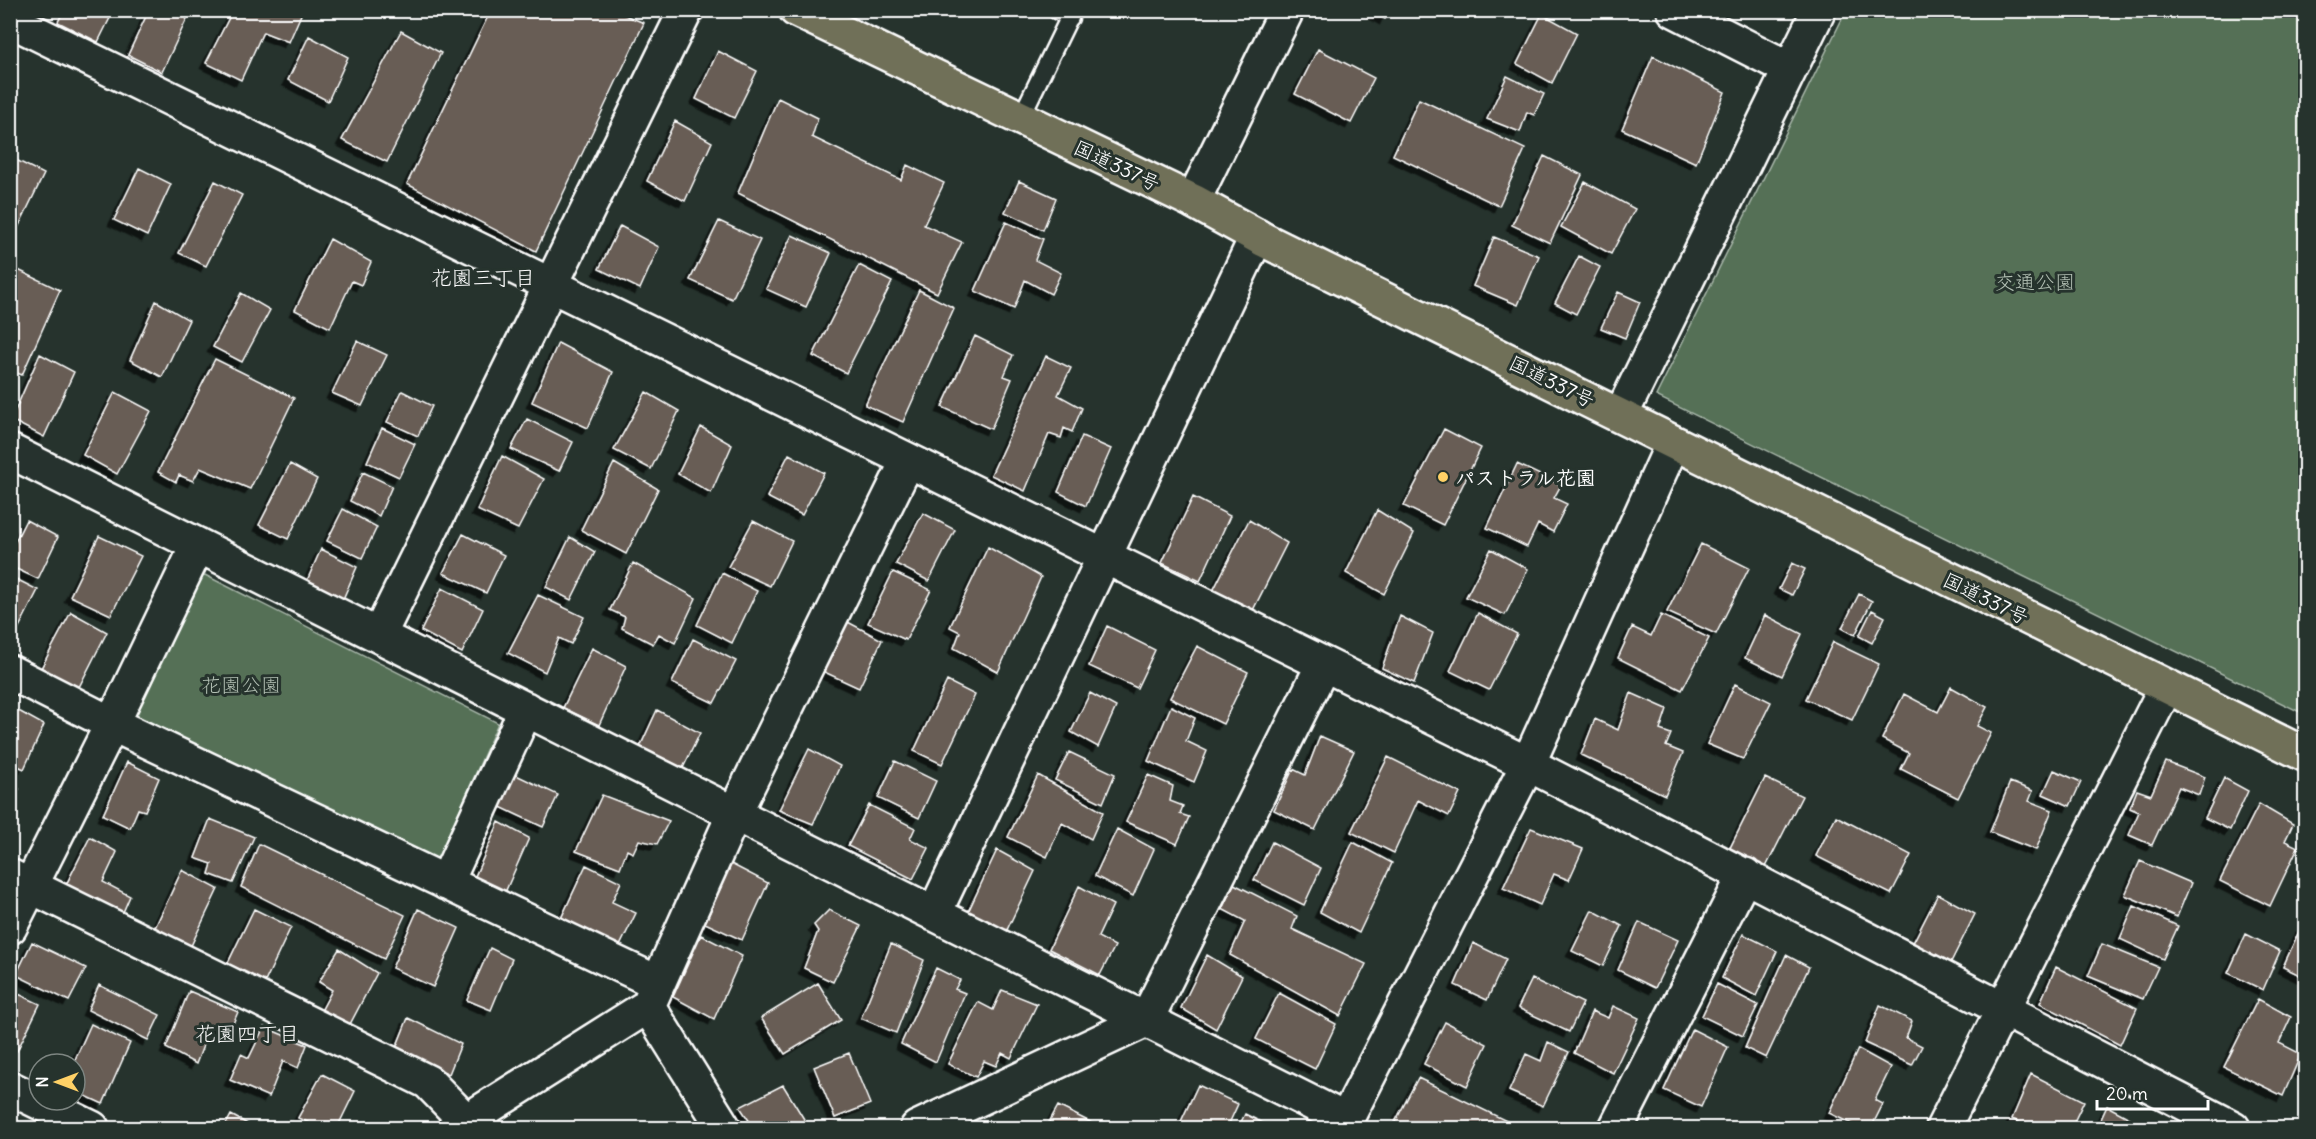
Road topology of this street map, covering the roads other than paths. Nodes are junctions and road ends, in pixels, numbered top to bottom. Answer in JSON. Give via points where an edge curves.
{"nodes":[{"id":1,"x":686,"y":10,"type":"edge"},
{"id":2,"x":796,"y":10,"type":"edge"},
{"id":3,"x":1287,"y":10,"type":"edge"},
{"id":4,"x":1674,"y":10,"type":"edge"},
{"id":5,"x":1819,"y":10,"type":"edge"},
{"id":6,"x":1066,"y":13,"type":"edge"},
{"id":7,"x":10,"y":20,"type":"edge"},
{"id":8,"x":1790,"y":69,"type":"junction"},
{"id":9,"x":1020,"y":119,"type":"junction"},
{"id":10,"x":1193,"y":201,"type":"junction"},
{"id":11,"x":1257,"y":236,"type":"junction"},
{"id":12,"x":552,"y":285,"type":"junction"},
{"id":13,"x":1621,"y":415,"type":"junction"},
{"id":14,"x":1673,"y":443,"type":"junction"},
{"id":15,"x":10,"y":451,"type":"edge"},
{"id":16,"x":908,"y":459,"type":"junction"},
{"id":17,"x":198,"y":545,"type":"junction"},
{"id":18,"x":1104,"y":556,"type":"junction"},
{"id":19,"x":379,"y":636,"type":"junction"},
{"id":20,"x":1323,"y":665,"type":"junction"},
{"id":21,"x":10,"y":672,"type":"edge"},
{"id":22,"x":2166,"y":687,"type":"junction"},
{"id":23,"x":526,"y":709,"type":"junction"},
{"id":24,"x":112,"y":724,"type":"junction"},
{"id":25,"x":2306,"y":755,"type":"edge"},
{"id":26,"x":1528,"y":764,"type":"junction"},
{"id":27,"x":734,"y":814,"type":"junction"},
{"id":28,"x":1744,"y":875,"type":"junction"},
{"id":29,"x":21,"y":881,"type":"edge"},
{"id":30,"x":446,"y":883,"type":"junction"},
{"id":31,"x":934,"y":914,"type":"junction"},
{"id":32,"x":10,"y":927,"type":"edge"},
{"id":33,"x":653,"y":994,"type":"junction"},
{"id":34,"x":2003,"y":1009,"type":"junction"},
{"id":35,"x":1146,"y":1020,"type":"junction"},
{"id":36,"x":10,"y":1088,"type":"edge"},
{"id":37,"x":1344,"y":1124,"type":"edge"},
{"id":38,"x":460,"y":1125,"type":"edge"},
{"id":39,"x":92,"y":1128,"type":"edge"},
{"id":40,"x":723,"y":1128,"type":"edge"},
{"id":41,"x":917,"y":1128,"type":"edge"},
{"id":42,"x":1616,"y":1128,"type":"edge"},
{"id":43,"x":1943,"y":1128,"type":"edge"},
{"id":44,"x":2233,"y":1128,"type":"edge"}],
"edges":[{"from":1,"to":12,"type":"street"},
{"from":2,"to":9,"type":"highway","name":"国道337号"},
{"from":3,"to":10,"type":"street"},
{"from":4,"to":8,"type":"street"},
{"from":5,"to":8,"type":"street"},
{"from":6,"to":9,"type":"lane"},
{"from":7,"to":12,"type":"street"},
{"from":8,"to":13,"type":"street"},
{"from":9,"to":10,"type":"highway","name":"国道337号"},
{"from":10,"to":11,"type":"highway","name":"国道337号"},
{"from":11,"to":13,"type":"highway","name":"国道337号"},
{"from":11,"to":18,"type":"street"},
{"from":12,"to":16,"type":"street"},
{"from":12,"to":19,"type":"street"},
{"from":13,"to":14,"type":"highway","name":"国道337号"},
{"from":14,"to":22,"type":"highway","name":"国道337号"},
{"from":14,"to":26,"type":"street"},
{"from":15,"to":17,"type":"street"},
{"from":16,"to":18,"type":"street"},
{"from":16,"to":27,"type":"street"},
{"from":17,"to":19,"type":"street"},
{"from":17,"to":24,"type":"street"},
{"from":18,"to":20,"type":"street"},
{"from":18,"to":31,"type":"street"},
{"from":19,"to":23,"type":"street"},
{"from":20,"to":26,"type":"street"},
{"from":20,"to":35,"type":"street"},
{"from":21,"to":24,"type":"street"},
{"from":22,"to":25,"type":"highway","name":"国道337号"},
{"from":22,"to":34,"type":"street"},
{"from":23,"to":27,"type":"street"},
{"from":23,"to":30,"type":"street"},
{"from":24,"to":29,"type":"street"},
{"from":24,"to":30,"type":"street"},
{"from":26,"to":28,"type":"street"},
{"from":26,"to":37,"type":"street"},
{"from":27,"to":31,"type":"street"},
{"from":27,"to":33,"type":"street"},
{"from":28,"to":34,"type":"street"},
{"from":28,"to":42,"type":"street"},
{"from":29,"to":32,"type":"street"},
{"from":29,"to":38,"type":"street","via":[[428,1082]]},
{"from":30,"to":33,"type":"street"},
{"from":31,"to":35,"type":"street"},
{"from":33,"to":38,"type":"street"},
{"from":33,"to":40,"type":"street"},
{"from":34,"to":43,"type":"street"},
{"from":34,"to":44,"type":"street"},
{"from":35,"to":37,"type":"street"},
{"from":35,"to":41,"type":"street"},
{"from":36,"to":39,"type":"street"}]}
